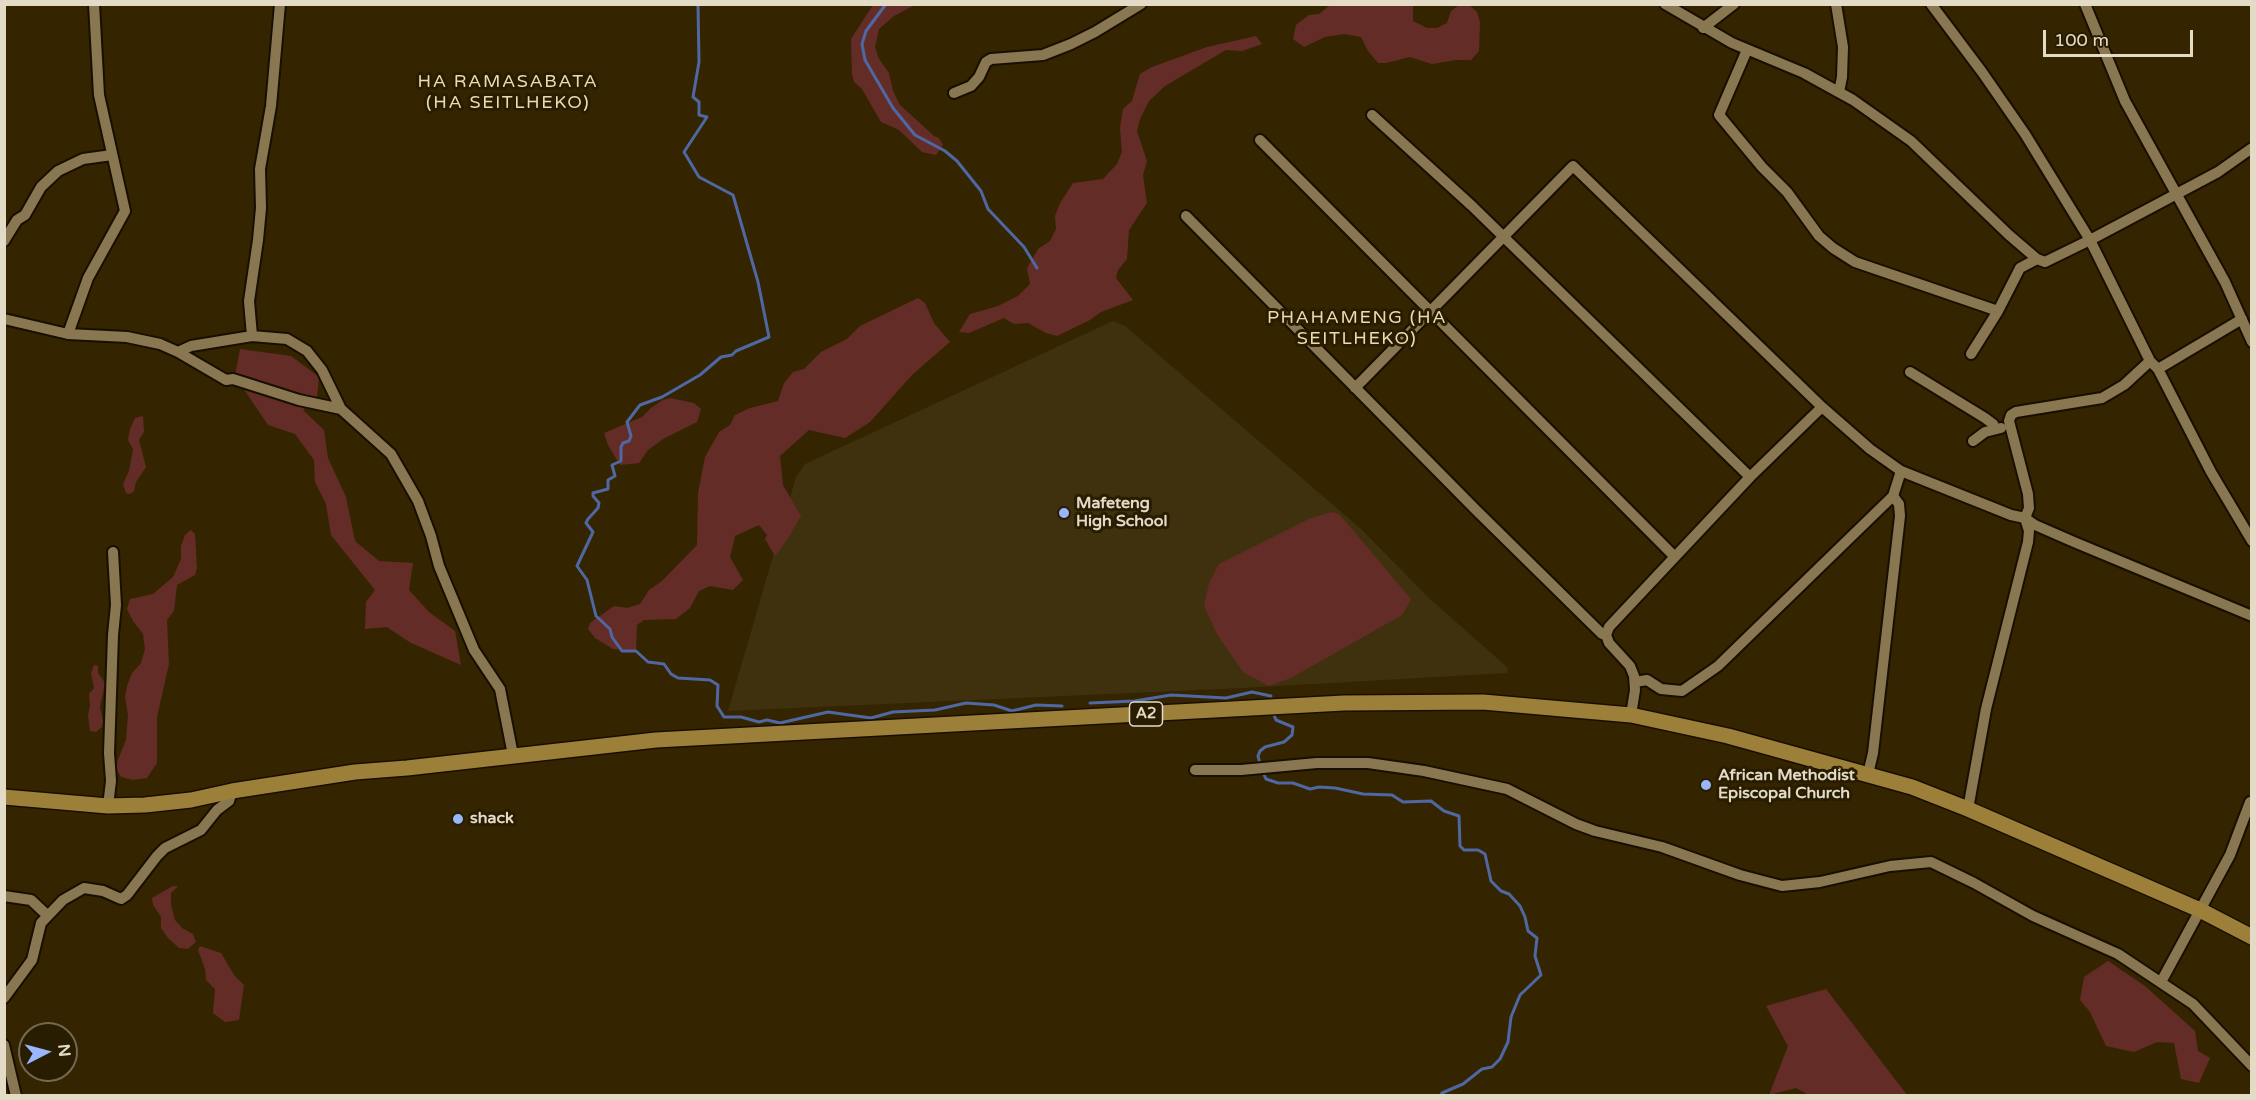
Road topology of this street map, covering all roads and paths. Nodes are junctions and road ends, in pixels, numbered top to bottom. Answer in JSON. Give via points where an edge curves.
{"nodes":[{"id":1,"x":94,"y":4,"type":"edge"},
{"id":2,"x":280,"y":4,"type":"edge"},
{"id":3,"x":1140,"y":4,"type":"edge"},
{"id":4,"x":1665,"y":4,"type":"edge"},
{"id":5,"x":1734,"y":4,"type":"edge"},
{"id":6,"x":1836,"y":4,"type":"edge"},
{"id":7,"x":1931,"y":4,"type":"edge"},
{"id":8,"x":2085,"y":4,"type":"edge"},
{"id":9,"x":1703,"y":28,"type":"junction"},
{"id":10,"x":1747,"y":50,"type":"junction"},
{"id":11,"x":1839,"y":92,"type":"junction"},
{"id":12,"x":954,"y":93,"type":"dead end"},
{"id":13,"x":1372,"y":115,"type":"dead end"},
{"id":14,"x":1260,"y":140,"type":"dead end"},
{"id":15,"x":2252,"y":148,"type":"edge"},
{"id":16,"x":112,"y":155,"type":"junction"},
{"id":17,"x":2177,"y":195,"type":"junction"},
{"id":18,"x":1186,"y":216,"type":"dead end"},
{"id":19,"x":1503,"y":237,"type":"junction"},
{"id":20,"x":2090,"y":240,"type":"junction"},
{"id":21,"x":4,"y":241,"type":"edge"},
{"id":22,"x":2037,"y":259,"type":"junction"},
{"id":23,"x":1998,"y":311,"type":"junction"},
{"id":24,"x":1430,"y":312,"type":"junction"},
{"id":25,"x":4,"y":319,"type":"edge"},
{"id":26,"x":2241,"y":319,"type":"junction"},
{"id":27,"x":68,"y":334,"type":"junction"},
{"id":28,"x":252,"y":336,"type":"junction"},
{"id":29,"x":2252,"y":342,"type":"edge"},
{"id":30,"x":178,"y":352,"type":"junction"},
{"id":31,"x":1971,"y":354,"type":"dead end"},
{"id":32,"x":2154,"y":365,"type":"junction"},
{"id":33,"x":1910,"y":372,"type":"dead end"},
{"id":34,"x":1355,"y":388,"type":"junction"},
{"id":35,"x":1822,"y":407,"type":"junction"},
{"id":36,"x":341,"y":409,"type":"junction"},
{"id":37,"x":2011,"y":426,"type":"junction"},
{"id":38,"x":1995,"y":428,"type":"junction"},
{"id":39,"x":1973,"y":441,"type":"dead end"},
{"id":40,"x":1901,"y":471,"type":"junction"},
{"id":41,"x":1750,"y":477,"type":"junction"},
{"id":42,"x":1893,"y":496,"type":"junction"},
{"id":43,"x":2025,"y":518,"type":"junction"},
{"id":44,"x":2252,"y":541,"type":"edge"},
{"id":45,"x":113,"y":552,"type":"dead end"},
{"id":46,"x":1674,"y":556,"type":"junction"},
{"id":47,"x":2252,"y":616,"type":"edge"},
{"id":48,"x":1606,"y":635,"type":"junction"},
{"id":49,"x":1635,"y":682,"type":"junction"},
{"id":50,"x":1631,"y":715,"type":"junction"},
{"id":51,"x":513,"y":755,"type":"junction"},
{"id":52,"x":1195,"y":770,"type":"dead end"},
{"id":53,"x":1868,"y":774,"type":"junction"},
{"id":54,"x":232,"y":791,"type":"junction"},
{"id":55,"x":4,"y":797,"type":"edge"},
{"id":56,"x":2250,"y":802,"type":"edge"},
{"id":57,"x":108,"y":806,"type":"junction"},
{"id":58,"x":1968,"y":809,"type":"junction"},
{"id":59,"x":4,"y":896,"type":"edge"},
{"id":60,"x":2200,"y":910,"type":"junction"},
{"id":61,"x":47,"y":915,"type":"junction"},
{"id":62,"x":2252,"y":937,"type":"edge"},
{"id":63,"x":2161,"y":982,"type":"junction"},
{"id":64,"x":4,"y":998,"type":"edge"},
{"id":65,"x":4,"y":1045,"type":"edge"},
{"id":66,"x":2252,"y":1066,"type":"edge"},
{"id":67,"x":16,"y":1095,"type":"edge"}],
"edges":[{"from":1,"to":16,"type":"street","via":[[99,95]]},
{"from":2,"to":28,"type":"street","via":[[271,106],[260,169],[261,208],[249,301]]},
{"from":3,"to":12,"type":"street","via":[[1062,48],[1043,55],[991,59],[971,86]]},
{"from":4,"to":9,"type":"street"},
{"from":5,"to":9,"type":"street"},
{"from":6,"to":11,"type":"street","via":[[1843,47]]},
{"from":7,"to":20,"type":"street","via":[[2025,134]]},
{"from":8,"to":17,"type":"street","via":[[2125,101]]},
{"from":9,"to":10,"type":"street"},
{"from":10,"to":11,"type":"street"},
{"from":10,"to":23,"type":"street","via":[[1719,114],[1787,192],[1819,236],[1855,262]]},
{"from":11,"to":22,"type":"street","via":[[1911,141]]},
{"from":13,"to":19,"type":"street"},
{"from":14,"to":24,"type":"street"},
{"from":15,"to":17,"type":"street"},
{"from":16,"to":21,"type":"street","via":[[83,159],[58,171],[40,187]]},
{"from":16,"to":27,"type":"street","via":[[125,211],[88,278]]},
{"from":17,"to":20,"type":"street"},
{"from":17,"to":26,"type":"street"},
{"from":18,"to":34,"type":"street"},
{"from":19,"to":24,"type":"street"},
{"from":19,"to":35,"type":"street","via":[[1573,166]]},
{"from":19,"to":41,"type":"street"},
{"from":20,"to":22,"type":"street","via":[[2045,261]]},
{"from":20,"to":32,"type":"street"},
{"from":22,"to":23,"type":"street","via":[[2020,268]]},
{"from":23,"to":31,"type":"street"},
{"from":24,"to":34,"type":"street"},
{"from":24,"to":46,"type":"street"},
{"from":25,"to":27,"type":"street"},
{"from":26,"to":29,"type":"street"},
{"from":26,"to":32,"type":"street"},
{"from":27,"to":30,"type":"street","via":[[127,337]]},
{"from":28,"to":30,"type":"street","via":[[191,346]]},
{"from":28,"to":36,"type":"street","via":[[287,339],[308,351]]},
{"from":30,"to":36,"type":"street","via":[[226,380]]},
{"from":32,"to":37,"type":"street","via":[[2102,398],[2016,412],[2011,415]]},
{"from":32,"to":44,"type":"street"},
{"from":33,"to":38,"type":"street"},
{"from":34,"to":48,"type":"street"},
{"from":35,"to":40,"type":"street"},
{"from":35,"to":41,"type":"street"},
{"from":36,"to":51,"type":"street","via":[[391,454],[418,501],[470,642],[500,689]]},
{"from":37,"to":38,"type":"street"},
{"from":37,"to":43,"type":"street","via":[[2028,494]]},
{"from":38,"to":39,"type":"street"},
{"from":40,"to":42,"type":"street"},
{"from":40,"to":43,"type":"street"},
{"from":41,"to":46,"type":"street"},
{"from":42,"to":49,"type":"street","via":[[1718,666],[1682,691],[1661,689],[1647,680]]},
{"from":42,"to":53,"type":"street","via":[[1899,504],[1900,516]]},
{"from":43,"to":47,"type":"street"},
{"from":43,"to":58,"type":"street","via":[[2028,542],[1986,709]]},
{"from":45,"to":57,"type":"street","via":[[116,604]]},
{"from":46,"to":48,"type":"street"},
{"from":48,"to":49,"type":"street","via":[[1630,666]]},
{"from":49,"to":50,"type":"street"},
{"from":50,"to":51,"type":"main road","number":"A2","via":[[1483,702],[1344,703],[727,735]]},
{"from":50,"to":53,"type":"main road","number":"A2","via":[[1728,736]]},
{"from":51,"to":54,"type":"main road","number":"A2","via":[[355,772]]},
{"from":52,"to":63,"type":"street","via":[[1368,763],[1424,771],[1507,789],[1586,827],[1662,847],[1757,881],[1782,885],[1932,862],[2033,916],[2118,954]]},
{"from":53,"to":58,"type":"main road","number":"A2"},
{"from":54,"to":57,"type":"main road","number":"A2","via":[[192,800]]},
{"from":54,"to":61,"type":"street","via":[[229,801],[201,831],[165,848],[157,856],[127,896],[121,899],[84,888]]},
{"from":55,"to":57,"type":"main road","number":"A2"},
{"from":56,"to":60,"type":"street","via":[[2230,855]]},
{"from":58,"to":60,"type":"main road","number":"A2"},
{"from":59,"to":61,"type":"street","via":[[31,900]]},
{"from":60,"to":62,"type":"main road","number":"A2"},
{"from":60,"to":63,"type":"street"},
{"from":61,"to":64,"type":"street","via":[[41,923],[32,960]]},
{"from":63,"to":66,"type":"street","via":[[2193,1004]]},
{"from":65,"to":67,"type":"street"}]}
